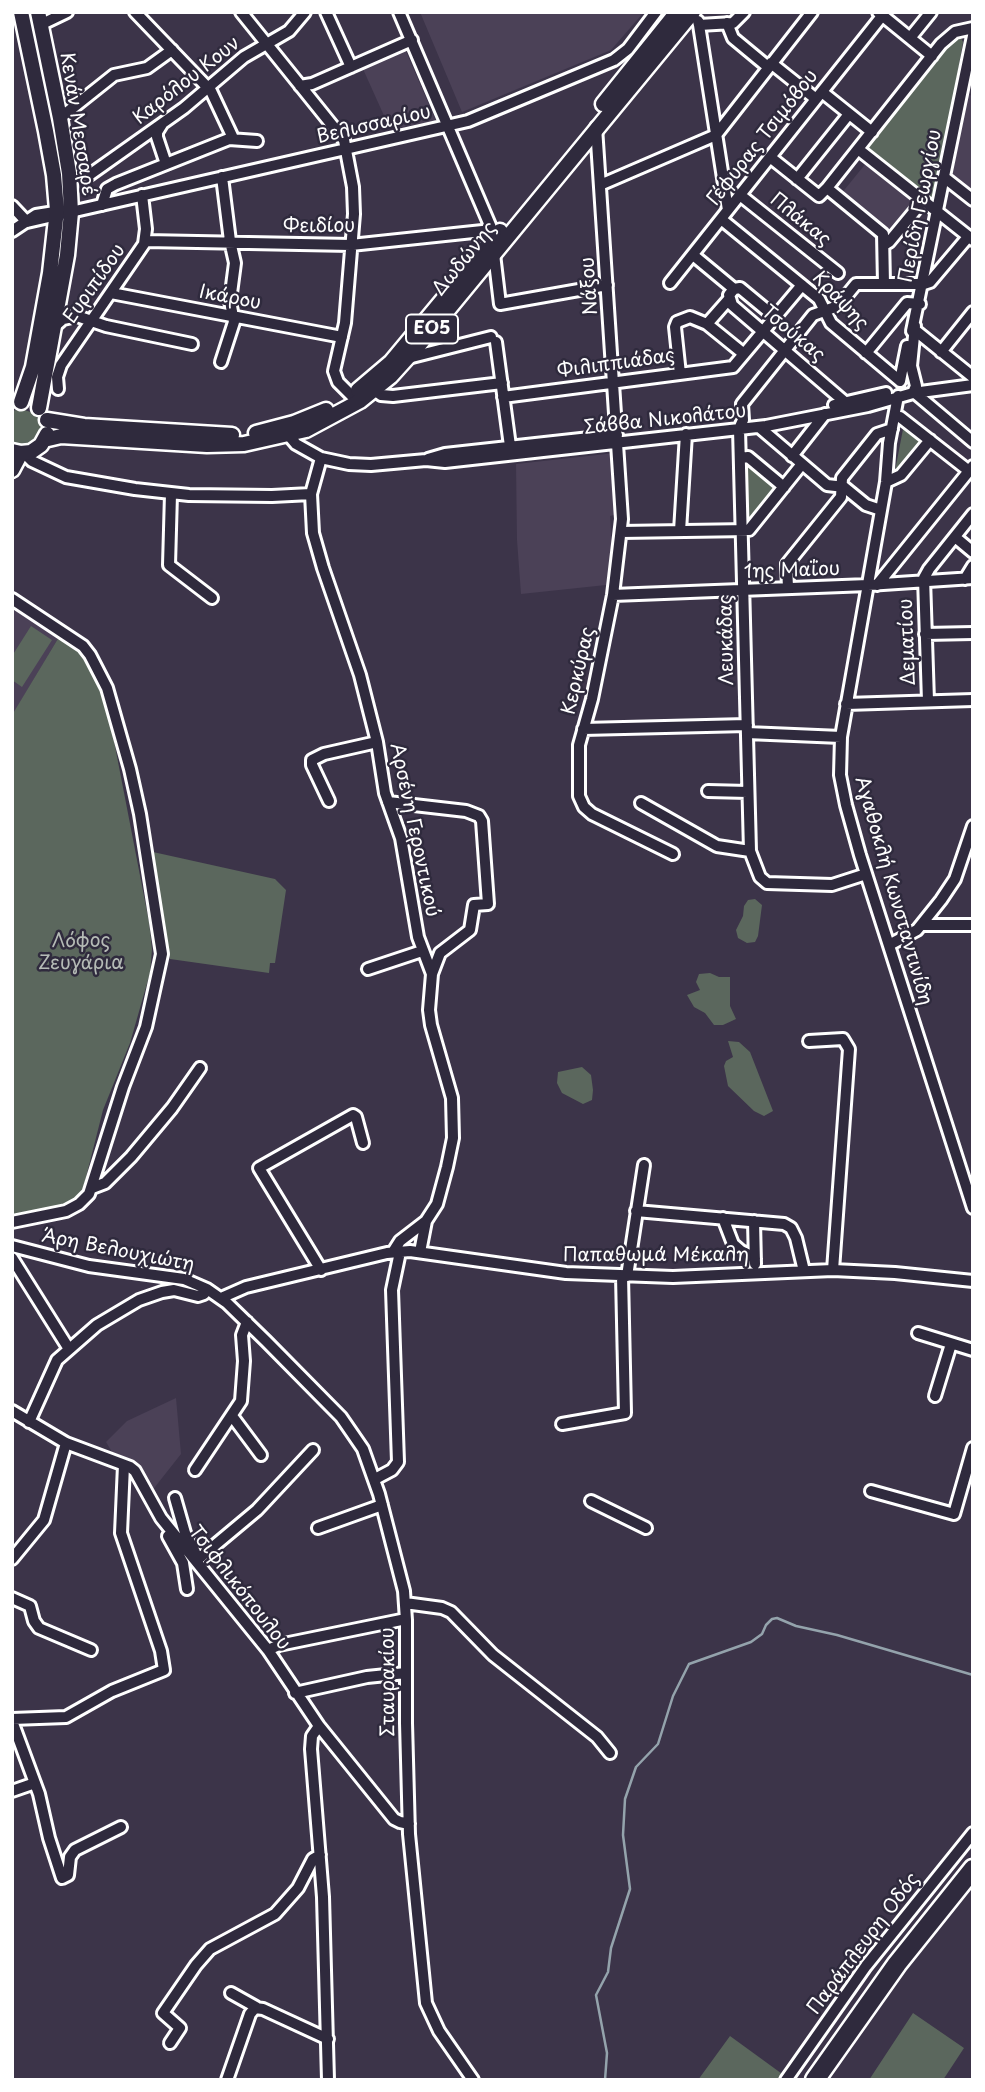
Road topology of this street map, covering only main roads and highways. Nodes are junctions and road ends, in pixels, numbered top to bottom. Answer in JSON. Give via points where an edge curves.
{"nodes":[{"id":1,"x":21,"y":12,"type":"edge"},
{"id":2,"x":677,"y":12,"type":"edge"},
{"id":3,"x":695,"y":17,"type":"edge"},
{"id":4,"x":39,"y":18,"type":"edge"},
{"id":5,"x":62,"y":213,"type":"junction"},
{"id":6,"x":17,"y":402,"type":"edge"},
{"id":7,"x":43,"y":414,"type":"junction"},
{"id":8,"x":285,"y":431,"type":"junction"},
{"id":9,"x":44,"y":440,"type":"junction"},
{"id":10,"x":19,"y":453,"type":"edge"},
{"id":11,"x":12,"y":470,"type":"edge"},
{"id":12,"x":973,"y":1869,"type":"edge"},
{"id":13,"x":815,"y":2080,"type":"edge"}],
"edges":[{"from":1,"to":5,"type":"main road","name":"Κενάν Μεσσαρέ"},
{"from":2,"to":8,"type":"main road","name":"Δωδώνης","number":"ΕΟ5","via":[[391,362],[352,396]]},
{"from":3,"to":8,"type":"main road","name":"Δωδώνης","number":"ΕΟ5","via":[[596,127],[408,358],[374,390],[331,418]]},
{"from":4,"to":5,"type":"main road","name":"Κενάν Μεσσαρέ","via":[[69,173]]},
{"from":5,"to":6,"type":"main road","name":"Κενάν Μεσσαρέ","via":[[33,367]]},
{"from":5,"to":7,"type":"main road","name":"Κενάν Μεσσαρέ","via":[[69,239]]},
{"from":6,"to":7,"type":"main road","name":"Δωδώνης","number":"ΕΟ5"},
{"from":7,"to":8,"type":"main road","name":"Δωδώνης","number":"ΕΟ5","via":[[68,424],[216,436]]},
{"from":7,"to":9,"type":"main road","via":[[48,429]]},
{"from":8,"to":9,"type":"main road","name":"Δωδώνης","number":"ΕΟ5","via":[[252,443],[222,445],[61,436]]},
{"from":9,"to":10,"type":"main road","name":"Δωδώνης","number":"ΕΟ5","via":[[37,449]]},
{"from":10,"to":11,"type":"main road"},
{"from":12,"to":13,"type":"highway","via":[[905,1953]]}]}
